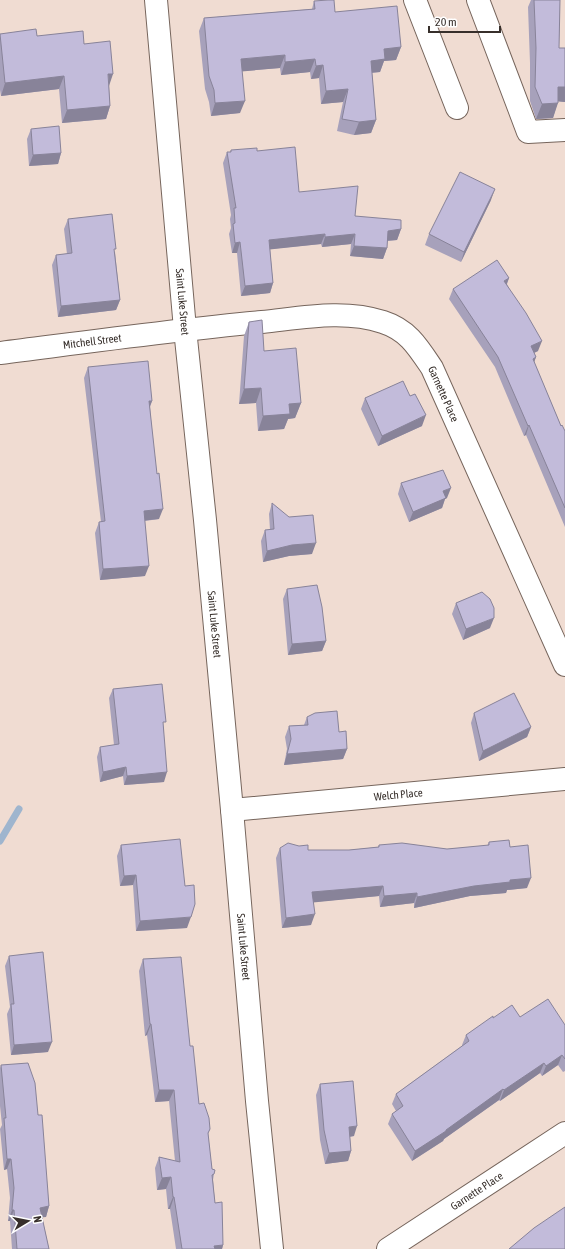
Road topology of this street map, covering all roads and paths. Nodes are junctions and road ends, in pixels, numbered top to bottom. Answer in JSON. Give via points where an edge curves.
{"nodes":[{"id":1,"x":156,"y":0,"type":"edge"},
{"id":2,"x":414,"y":0,"type":"edge"},
{"id":3,"x":478,"y":0,"type":"edge"},
{"id":4,"x":457,"y":108,"type":"dead end"},
{"id":5,"x":565,"y":130,"type":"edge"},
{"id":6,"x":185,"y":329,"type":"junction"},
{"id":7,"x":0,"y":354,"type":"edge"},
{"id":8,"x":565,"y":665,"type":"edge"},
{"id":9,"x":565,"y":779,"type":"edge"},
{"id":10,"x":232,"y":810,"type":"junction"},
{"id":11,"x":565,"y":1132,"type":"edge"},
{"id":12,"x":272,"y":1249,"type":"edge"},
{"id":13,"x":388,"y":1249,"type":"edge"}],
"edges":[{"from":1,"to":6,"type":"street","name":"Saint Luke Street"},
{"from":2,"to":4,"type":"street"},
{"from":3,"to":5,"type":"street","via":[[528,132]]},
{"from":6,"to":7,"type":"street","name":"Mitchell Street"},
{"from":6,"to":8,"type":"street","name":"Garnette Place","via":[[339,315],[382,322],[397,328],[418,345],[432,368]]},
{"from":6,"to":10,"type":"street","name":"Saint Luke Street"},
{"from":9,"to":10,"type":"street","name":"Welch Place"},
{"from":10,"to":12,"type":"street","name":"Saint Luke Street"},
{"from":11,"to":13,"type":"street","name":"Garnette Place"}]}
